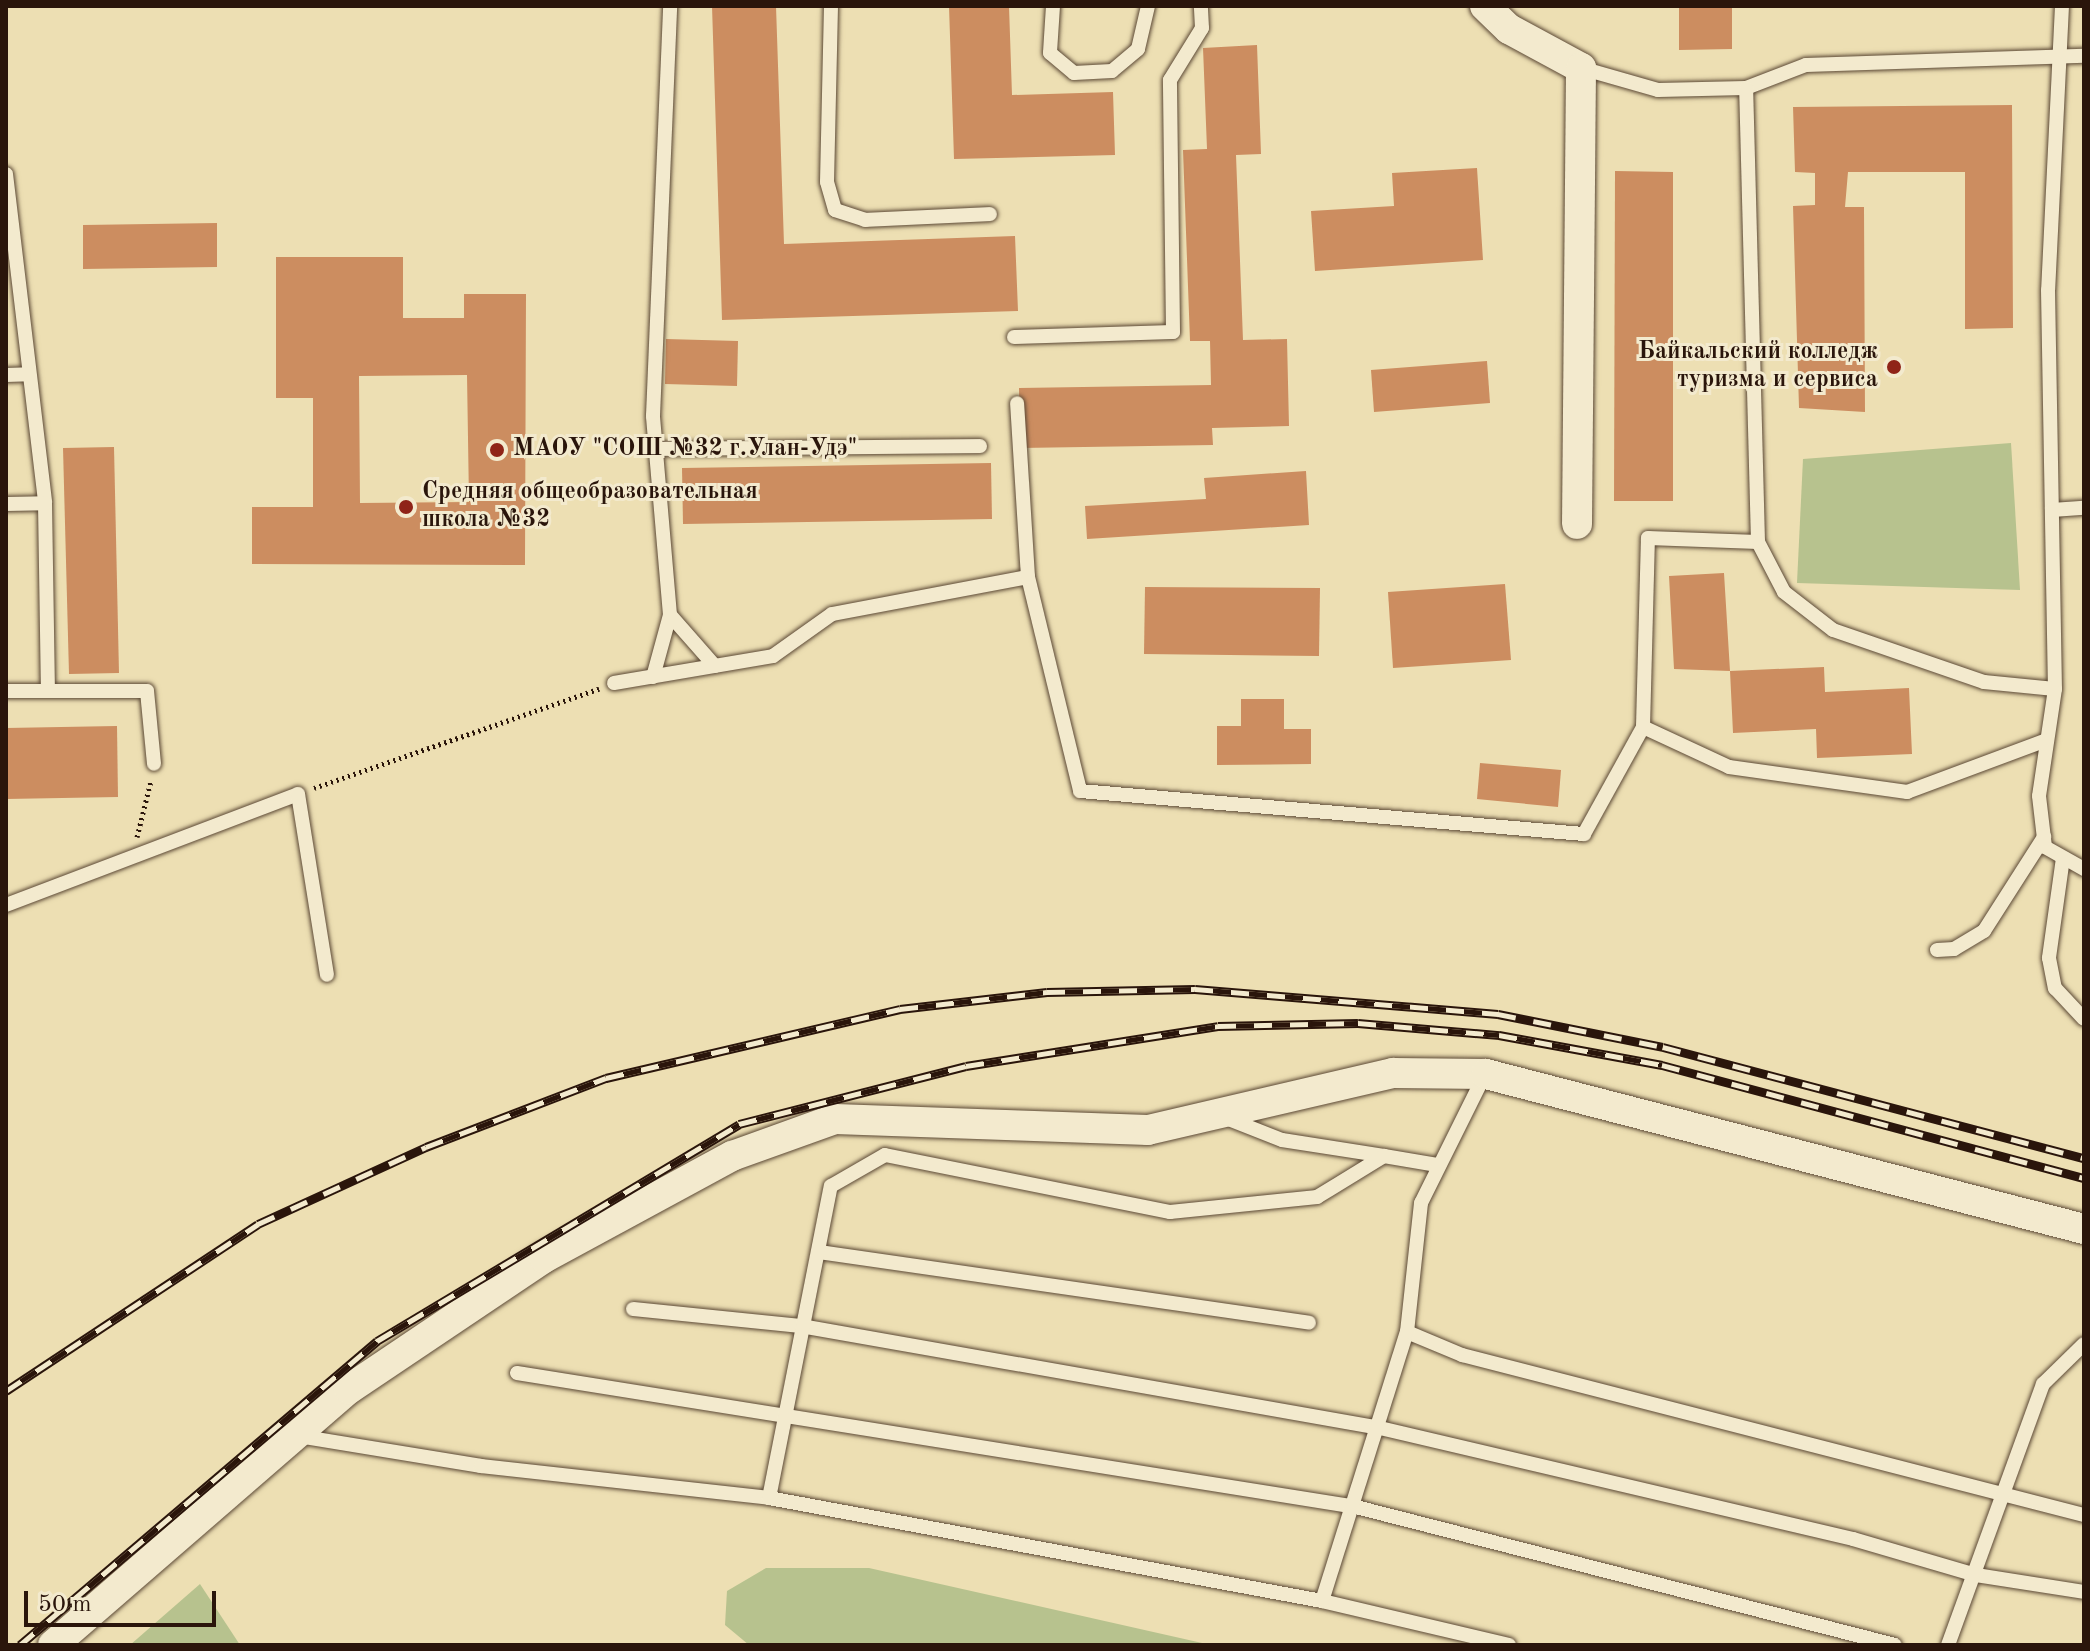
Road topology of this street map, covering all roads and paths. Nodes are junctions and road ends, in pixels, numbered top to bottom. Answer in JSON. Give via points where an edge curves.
{"nodes":[{"id":1,"x":670,"y":6,"type":"edge"},
{"id":2,"x":831,"y":6,"type":"edge"},
{"id":3,"x":1053,"y":6,"type":"edge"},
{"id":4,"x":1148,"y":6,"type":"edge"},
{"id":5,"x":1201,"y":6,"type":"edge"},
{"id":6,"x":1485,"y":6,"type":"edge"},
{"id":7,"x":2062,"y":6,"type":"edge"},
{"id":8,"x":2084,"y":56,"type":"edge"},
{"id":9,"x":2065,"y":57,"type":"junction"},
{"id":10,"x":1581,"y":68,"type":"junction"},
{"id":11,"x":1746,"y":88,"type":"junction"},
{"id":12,"x":6,"y":174,"type":"edge"},
{"id":13,"x":990,"y":214,"type":"dead end"},
{"id":14,"x":1014,"y":337,"type":"dead end"},
{"id":15,"x":29,"y":374,"type":"junction"},
{"id":16,"x":6,"y":375,"type":"edge"},
{"id":17,"x":1017,"y":403,"type":"dead end"},
{"id":18,"x":980,"y":446,"type":"dead end"},
{"id":19,"x":656,"y":449,"type":"junction"},
{"id":20,"x":45,"y":503,"type":"junction"},
{"id":21,"x":6,"y":504,"type":"edge"},
{"id":22,"x":2084,"y":508,"type":"edge"},
{"id":23,"x":2052,"y":510,"type":"junction"},
{"id":24,"x":1577,"y":524,"type":"dead end"},
{"id":25,"x":1758,"y":542,"type":"junction"},
{"id":26,"x":1028,"y":577,"type":"junction"},
{"id":27,"x":670,"y":615,"type":"junction"},
{"id":28,"x":715,"y":666,"type":"junction"},
{"id":29,"x":653,"y":677,"type":"junction"},
{"id":30,"x":614,"y":683,"type":"joint"},
{"id":31,"x":2055,"y":689,"type":"junction"},
{"id":32,"x":6,"y":691,"type":"edge"},
{"id":33,"x":48,"y":691,"type":"junction"},
{"id":34,"x":1643,"y":727,"type":"junction"},
{"id":35,"x":2047,"y":740,"type":"junction"},
{"id":36,"x":154,"y":764,"type":"joint"},
{"id":37,"x":298,"y":794,"type":"junction"},
{"id":38,"x":2044,"y":837,"type":"junction"},
{"id":39,"x":132,"y":857,"type":"junction"},
{"id":40,"x":2063,"y":858,"type":"junction"},
{"id":41,"x":2084,"y":869,"type":"edge"},
{"id":42,"x":6,"y":905,"type":"edge"},
{"id":43,"x":1937,"y":950,"type":"dead end"},
{"id":44,"x":327,"y":975,"type":"dead end"},
{"id":45,"x":2084,"y":1019,"type":"edge"},
{"id":46,"x":1486,"y":1074,"type":"junction"},
{"id":47,"x":1218,"y":1115,"type":"junction"},
{"id":48,"x":1384,"y":1156,"type":"junction"},
{"id":49,"x":1437,"y":1165,"type":"junction"},
{"id":50,"x":2084,"y":1229,"type":"edge"},
{"id":51,"x":819,"y":1252,"type":"junction"},
{"id":52,"x":633,"y":1309,"type":"dead end"},
{"id":53,"x":1309,"y":1323,"type":"dead end"},
{"id":54,"x":801,"y":1326,"type":"junction"},
{"id":55,"x":1407,"y":1332,"type":"junction"},
{"id":56,"x":2084,"y":1344,"type":"edge"},
{"id":57,"x":517,"y":1373,"type":"dead end"},
{"id":58,"x":785,"y":1411,"type":"junction"},
{"id":59,"x":1380,"y":1428,"type":"junction"},
{"id":60,"x":293,"y":1436,"type":"junction"},
{"id":61,"x":2004,"y":1496,"type":"junction"},
{"id":62,"x":769,"y":1498,"type":"junction"},
{"id":63,"x":1356,"y":1507,"type":"junction"},
{"id":64,"x":2084,"y":1515,"type":"edge"},
{"id":65,"x":1976,"y":1575,"type":"junction"},
{"id":66,"x":2084,"y":1592,"type":"edge"},
{"id":67,"x":1322,"y":1601,"type":"junction"},
{"id":68,"x":53,"y":1645,"type":"edge"},
{"id":69,"x":1509,"y":1645,"type":"edge"},
{"id":70,"x":1895,"y":1645,"type":"edge"},
{"id":71,"x":1948,"y":1645,"type":"edge"}],
"edges":[{"from":1,"to":19,"type":"lane","via":[[655,284]]},
{"from":2,"to":13,"type":"lane","via":[[827,182],[835,210],[865,220]]},
{"from":3,"to":4,"type":"lane","via":[[1050,53],[1074,73],[1112,71],[1138,49]]},
{"from":5,"to":14,"type":"lane","via":[[1202,28],[1170,80],[1173,332]]},
{"from":6,"to":10,"type":"street","via":[[1509,29]]},
{"from":7,"to":9,"type":"lane"},
{"from":8,"to":9,"type":"lane"},
{"from":9,"to":11,"type":"lane","via":[[1806,65]]},
{"from":9,"to":23,"type":"lane","via":[[2048,290]]},
{"from":10,"to":11,"type":"lane","via":[[1658,90]]},
{"from":10,"to":24,"type":"street"},
{"from":11,"to":25,"type":"lane"},
{"from":12,"to":15,"type":"lane"},
{"from":15,"to":16,"type":"lane"},
{"from":15,"to":20,"type":"lane"},
{"from":17,"to":26,"type":"lane"},
{"from":18,"to":19,"type":"lane"},
{"from":19,"to":27,"type":"lane"},
{"from":20,"to":21,"type":"lane"},
{"from":20,"to":33,"type":"lane"},
{"from":22,"to":23,"type":"lane"},
{"from":23,"to":31,"type":"lane"},
{"from":25,"to":31,"type":"lane","via":[[1784,592],[1833,630],[1984,682]]},
{"from":25,"to":34,"type":"lane","via":[[1648,538]]},
{"from":26,"to":28,"type":"lane","via":[[832,614],[773,656]]},
{"from":26,"to":34,"type":"lane","via":[[1080,791],[1584,834]]},
{"from":27,"to":28,"type":"lane"},
{"from":27,"to":29,"type":"lane"},
{"from":28,"to":29,"type":"lane"},
{"from":29,"to":30,"type":"lane"},
{"from":30,"to":37,"type":"path"},
{"from":31,"to":35,"type":"lane"},
{"from":32,"to":33,"type":"lane"},
{"from":33,"to":36,"type":"lane","via":[[147,691]]},
{"from":34,"to":35,"type":"lane","via":[[1729,767],[1907,792]]},
{"from":35,"to":38,"type":"lane","via":[[2039,796]]},
{"from":36,"to":39,"type":"path"},
{"from":37,"to":39,"type":"lane"},
{"from":37,"to":44,"type":"lane"},
{"from":38,"to":40,"type":"lane","via":[[2045,847]]},
{"from":38,"to":43,"type":"lane","via":[[1984,931],[1954,949]]},
{"from":39,"to":42,"type":"lane"},
{"from":40,"to":41,"type":"lane"},
{"from":40,"to":45,"type":"lane","via":[[2049,958],[2055,988]]},
{"from":46,"to":47,"type":"street","via":[[1393,1073]]},
{"from":46,"to":49,"type":"lane"},
{"from":46,"to":50,"type":"street"},
{"from":47,"to":48,"type":"lane","via":[[1282,1140]]},
{"from":47,"to":60,"type":"street","via":[[1090,1132],[835,1119],[776,1136],[544,1258],[349,1389]]},
{"from":48,"to":49,"type":"lane"},
{"from":48,"to":51,"type":"lane","via":[[1317,1197],[1170,1212],[885,1155],[831,1186]]},
{"from":49,"to":55,"type":"lane","via":[[1421,1203]]},
{"from":51,"to":53,"type":"lane"},
{"from":51,"to":54,"type":"lane"},
{"from":52,"to":54,"type":"lane"},
{"from":54,"to":58,"type":"lane"},
{"from":54,"to":59,"type":"lane"},
{"from":55,"to":59,"type":"lane"},
{"from":55,"to":61,"type":"lane","via":[[1462,1355]]},
{"from":56,"to":61,"type":"lane","via":[[2043,1384]]},
{"from":57,"to":58,"type":"lane"},
{"from":58,"to":62,"type":"lane"},
{"from":58,"to":63,"type":"lane"},
{"from":59,"to":63,"type":"lane"},
{"from":59,"to":65,"type":"lane","via":[[1853,1539]]},
{"from":60,"to":62,"type":"lane","via":[[481,1466]]},
{"from":60,"to":68,"type":"street"},
{"from":61,"to":64,"type":"lane"},
{"from":61,"to":65,"type":"lane"},
{"from":62,"to":67,"type":"lane"},
{"from":63,"to":67,"type":"lane"},
{"from":63,"to":70,"type":"lane"},
{"from":65,"to":66,"type":"lane"},
{"from":65,"to":71,"type":"lane"},
{"from":67,"to":69,"type":"lane"}]}
